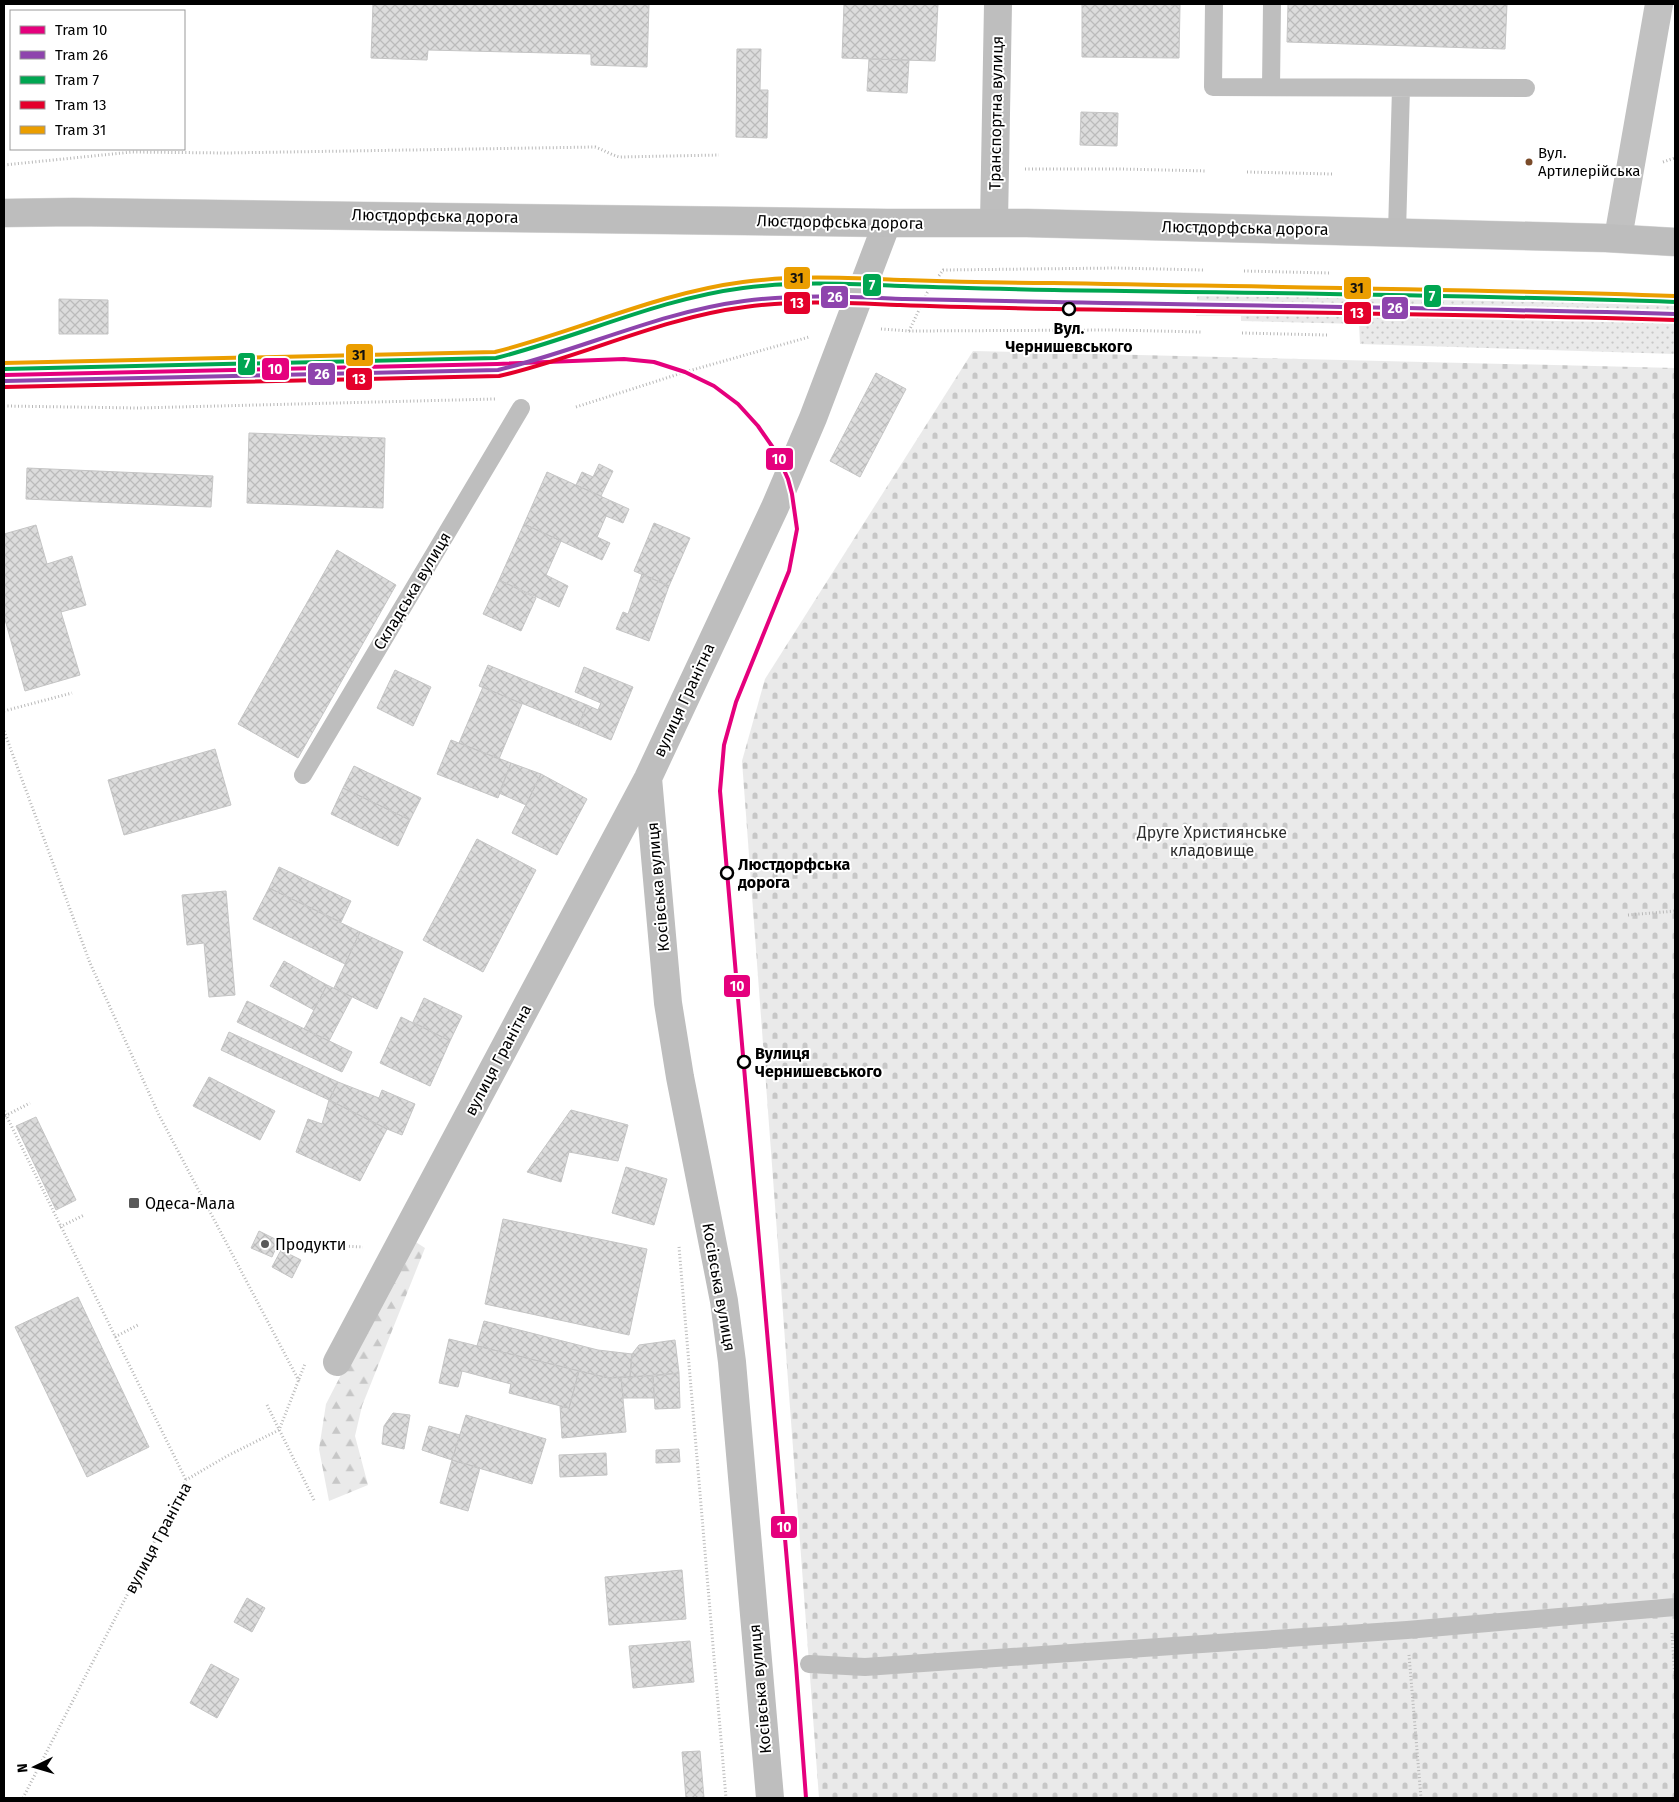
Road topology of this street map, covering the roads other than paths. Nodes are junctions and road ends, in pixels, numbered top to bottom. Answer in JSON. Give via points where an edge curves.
{"nodes":[{"id":1,"x":998,"y":4,"type":"edge"},
{"id":2,"x":1214,"y":4,"type":"edge"},
{"id":3,"x":1272,"y":4,"type":"edge"},
{"id":4,"x":1654,"y":6,"type":"edge"},
{"id":5,"x":1271,"y":88,"type":"junction"},
{"id":6,"x":1401,"y":88,"type":"junction"},
{"id":7,"x":1526,"y":88,"type":"dead end"},
{"id":8,"x":4,"y":213,"type":"edge"},
{"id":9,"x":994,"y":222,"type":"junction"},
{"id":10,"x":887,"y":223,"type":"junction"},
{"id":11,"x":1397,"y":232,"type":"junction"},
{"id":12,"x":1618,"y":238,"type":"junction"},
{"id":13,"x":1675,"y":242,"type":"edge"},
{"id":14,"x":521,"y":408,"type":"road end"},
{"id":15,"x":303,"y":775,"type":"dead end"},
{"id":16,"x":648,"y":778,"type":"junction"},
{"id":17,"x":337,"y":1362,"type":"road end"},
{"id":18,"x":1673,"y":1607,"type":"edge"},
{"id":19,"x":808,"y":1664,"type":"dead end"},
{"id":20,"x":770,"y":1798,"type":"edge"}],
"edges":[{"from":1,"to":9,"type":"street","name":"Транспортна вулиця"},
{"from":2,"to":5,"type":"lane","via":[[1214,87]]},
{"from":3,"to":5,"type":"lane"},
{"from":4,"to":12,"type":"street"},
{"from":5,"to":6,"type":"lane"},
{"from":6,"to":7,"type":"lane"},
{"from":6,"to":11,"type":"lane"},
{"from":8,"to":10,"type":"main road","name":"Люстдорфська дорога"},
{"from":9,"to":10,"type":"main road","name":"Люстдорфська дорога"},
{"from":9,"to":11,"type":"main road","name":"Люстдорфська дорога"},
{"from":10,"to":16,"type":"street","name":"вулиця Гранітна","via":[[813,418],[775,507]]},
{"from":11,"to":12,"type":"main road","name":"Люстдорфська дорога"},
{"from":12,"to":13,"type":"main road","name":"Люстдорфська дорога"},
{"from":14,"to":15,"type":"lane","name":"Складська вулиця"},
{"from":16,"to":17,"type":"street","name":"вулиця Гранітна"},
{"from":16,"to":20,"type":"street","name":"Косівська вулиця","via":[[668,1003],[724,1301],[732,1362]]},
{"from":18,"to":19,"type":"lane","via":[[1407,1630],[865,1667]]}]}
